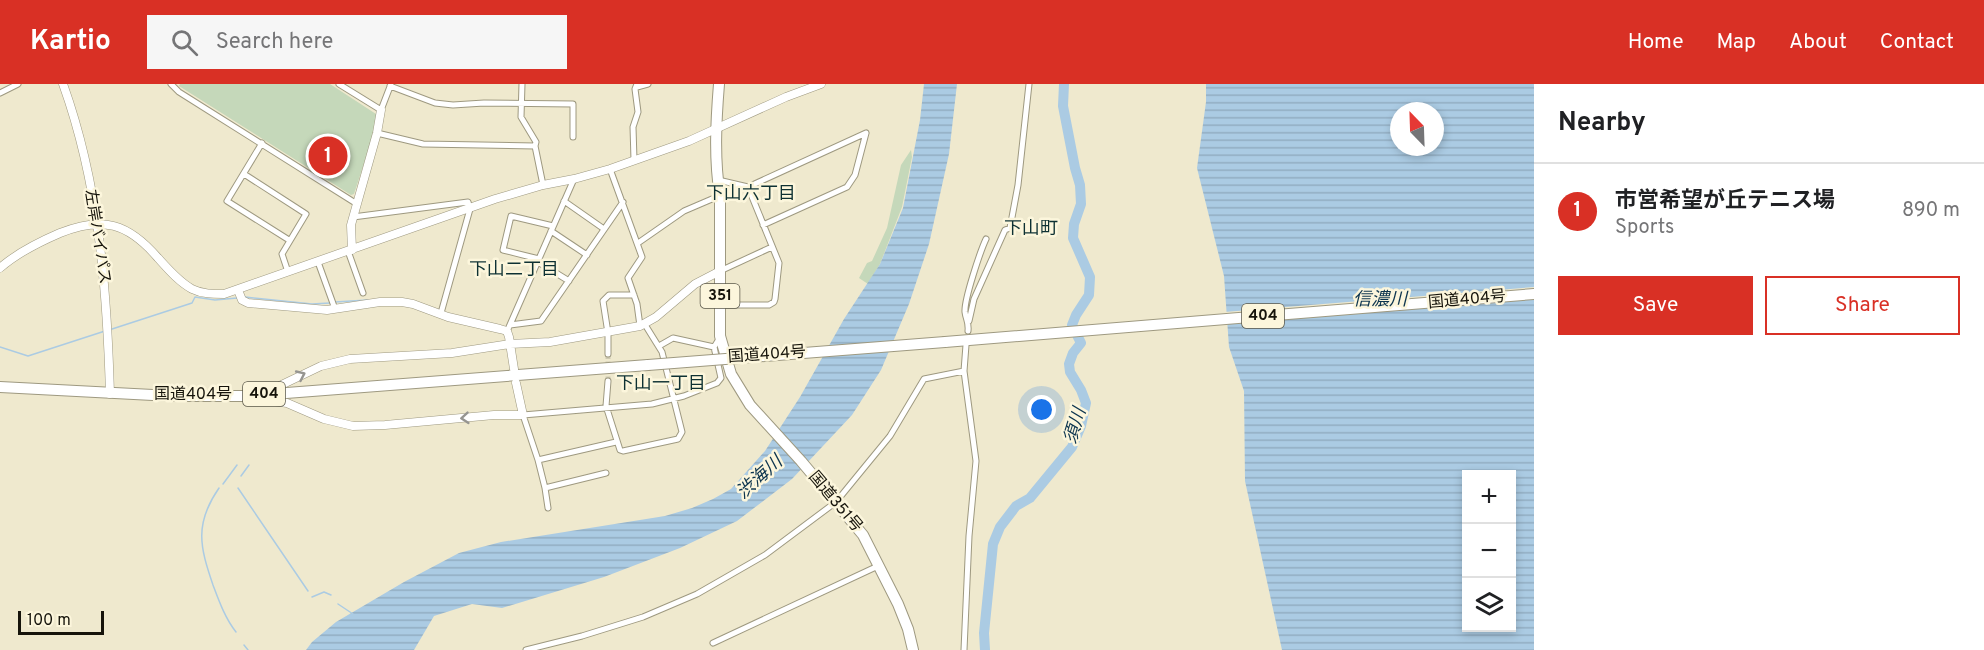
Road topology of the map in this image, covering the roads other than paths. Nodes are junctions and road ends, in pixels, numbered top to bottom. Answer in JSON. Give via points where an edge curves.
{"nodes":[{"id":1,"x":18,"y":84,"type":"edge"},
{"id":2,"x":63,"y":84,"type":"edge"},
{"id":3,"x":171,"y":84,"type":"edge"},
{"id":4,"x":339,"y":84,"type":"edge"},
{"id":5,"x":522,"y":84,"type":"edge"},
{"id":6,"x":648,"y":84,"type":"edge"},
{"id":7,"x":719,"y":84,"type":"edge"},
{"id":8,"x":821,"y":84,"type":"edge"},
{"id":9,"x":1029,"y":84,"type":"edge"},
{"id":10,"x":390,"y":85,"type":"edge"},
{"id":11,"x":637,"y":85,"type":"edge"},
{"id":12,"x":350,"y":87,"type":"edge"},
{"id":13,"x":0,"y":93,"type":"edge"},
{"id":14,"x":522,"y":103,"type":"junction"},
{"id":15,"x":381,"y":110,"type":"junction"},
{"id":16,"x":716,"y":128,"type":"junction"},
{"id":17,"x":377,"y":133,"type":"junction"},
{"id":18,"x":573,"y":137,"type":"dead end"},
{"id":19,"x":262,"y":143,"type":"junction"},
{"id":20,"x":535,"y":146,"type":"junction"},
{"id":21,"x":634,"y":160,"type":"junction"},
{"id":22,"x":610,"y":169,"type":"junction"},
{"id":23,"x":244,"y":174,"type":"junction"},
{"id":24,"x":574,"y":179,"type":"junction"},
{"id":25,"x":717,"y":180,"type":"junction"},
{"id":26,"x":543,"y":184,"type":"junction"},
{"id":27,"x":748,"y":187,"type":"junction"},
{"id":28,"x":720,"y":195,"type":"junction"},
{"id":29,"x":564,"y":201,"type":"junction"},
{"id":30,"x":623,"y":202,"type":"junction"},
{"id":31,"x":357,"y":204,"type":"junction"},
{"id":32,"x":470,"y":209,"type":"junction"},
{"id":33,"x":353,"y":217,"type":"junction"},
{"id":34,"x":98,"y":223,"type":"junction"},
{"id":35,"x":763,"y":225,"type":"junction"},
{"id":36,"x":552,"y":229,"type":"junction"},
{"id":37,"x":604,"y":229,"type":"junction"},
{"id":38,"x":986,"y":239,"type":"dead end"},
{"id":39,"x":290,"y":240,"type":"junction"},
{"id":40,"x":638,"y":243,"type":"junction"},
{"id":41,"x":772,"y":247,"type":"junction"},
{"id":42,"x":350,"y":251,"type":"junction"},
{"id":43,"x":586,"y":255,"type":"junction"},
{"id":44,"x":539,"y":260,"type":"junction"},
{"id":45,"x":318,"y":262,"type":"junction"},
{"id":46,"x":0,"y":268,"type":"edge"},
{"id":47,"x":720,"y":271,"type":"junction"},
{"id":48,"x":288,"y":272,"type":"junction"},
{"id":49,"x":568,"y":281,"type":"junction"},
{"id":50,"x":238,"y":290,"type":"junction"},
{"id":51,"x":363,"y":293,"type":"dead end"},
{"id":52,"x":1534,"y":294,"type":"edge"},
{"id":53,"x":634,"y":295,"type":"junction"},
{"id":54,"x":720,"y":305,"type":"junction"},
{"id":55,"x":335,"y":309,"type":"junction"},
{"id":56,"x":441,"y":314,"type":"junction"},
{"id":57,"x":969,"y":321,"type":"junction"},
{"id":58,"x":642,"y":325,"type":"junction"},
{"id":59,"x":508,"y":328,"type":"junction"},
{"id":60,"x":968,"y":331,"type":"dead end"},
{"id":61,"x":608,"y":333,"type":"junction"},
{"id":62,"x":720,"y":336,"type":"junction"},
{"id":63,"x":510,"y":344,"type":"junction"},
{"id":64,"x":966,"y":345,"type":"dead end"},
{"id":65,"x":659,"y":346,"type":"junction"},
{"id":66,"x":714,"y":347,"type":"junction"},
{"id":67,"x":608,"y":354,"type":"tunnel mouth"},
{"id":68,"x":514,"y":369,"type":"dead end"},
{"id":69,"x":964,"y":371,"type":"junction"},
{"id":70,"x":608,"y":381,"type":"tunnel mouth"},
{"id":71,"x":516,"y":383,"type":"dead end"},
{"id":72,"x":0,"y":387,"type":"edge"},
{"id":73,"x":110,"y":394,"type":"junction"},
{"id":74,"x":204,"y":396,"type":"junction"},
{"id":75,"x":674,"y":399,"type":"junction"},
{"id":76,"x":606,"y":406,"type":"junction"},
{"id":77,"x":523,"y":416,"type":"junction"},
{"id":78,"x":616,"y":442,"type":"junction"},
{"id":79,"x":538,"y":460,"type":"junction"},
{"id":80,"x":606,"y":474,"type":"dead end"},
{"id":81,"x":545,"y":488,"type":"junction"},
{"id":82,"x":834,"y":499,"type":"junction"},
{"id":83,"x":548,"y":508,"type":"dead end"},
{"id":84,"x":880,"y":565,"type":"junction"},
{"id":85,"x":712,"y":643,"type":"dead end"},
{"id":86,"x":526,"y":650,"type":"edge"},
{"id":87,"x":914,"y":650,"type":"edge"},
{"id":88,"x":964,"y":650,"type":"edge"}],
"edges":[{"from":1,"to":13,"type":"street"},
{"from":2,"to":34,"type":"street","name":"左岸バイパス","via":[[78,130]]},
{"from":3,"to":19,"type":"street"},
{"from":4,"to":12,"type":"street"},
{"from":5,"to":14,"type":"street"},
{"from":6,"to":11,"type":"street"},
{"from":7,"to":16,"type":"highway","name":"国道351号","number":"351"},
{"from":8,"to":16,"type":"street"},
{"from":9,"to":57,"type":"street","via":[[1010,228],[1005,230],[974,299]]},
{"from":10,"to":14,"type":"street","via":[[435,103]]},
{"from":10,"to":15,"type":"street"},
{"from":11,"to":21,"type":"street"},
{"from":12,"to":15,"type":"street"},
{"from":14,"to":18,"type":"street","via":[[573,104]]},
{"from":14,"to":20,"type":"street","via":[[520,117],[534,135]]},
{"from":15,"to":17,"type":"street"},
{"from":16,"to":21,"type":"street"},
{"from":16,"to":25,"type":"highway","name":"国道351号","number":"351"},
{"from":17,"to":20,"type":"street","via":[[423,144]]},
{"from":17,"to":31,"type":"street"},
{"from":19,"to":23,"type":"street"},
{"from":19,"to":31,"type":"street"},
{"from":20,"to":26,"type":"street"},
{"from":21,"to":22,"type":"street"},
{"from":22,"to":24,"type":"street"},
{"from":22,"to":30,"type":"street"},
{"from":23,"to":39,"type":"street","via":[[306,214]]},
{"from":23,"to":39,"type":"street","via":[[227,201]]},
{"from":24,"to":26,"type":"street"},
{"from":24,"to":29,"type":"street"},
{"from":25,"to":27,"type":"street"},
{"from":25,"to":28,"type":"highway","name":"国道351号","number":"351"},
{"from":26,"to":32,"type":"street"},
{"from":27,"to":35,"type":"street"},
{"from":27,"to":35,"type":"street","via":[[866,134],[855,175],[847,187]]},
{"from":28,"to":40,"type":"street","via":[[684,212]]},
{"from":28,"to":47,"type":"highway","name":"国道351号","number":"351"},
{"from":29,"to":36,"type":"street"},
{"from":29,"to":37,"type":"street"},
{"from":30,"to":37,"type":"street"},
{"from":30,"to":40,"type":"street"},
{"from":31,"to":33,"type":"street"},
{"from":32,"to":33,"type":"street","via":[[467,201]]},
{"from":32,"to":42,"type":"street"},
{"from":32,"to":56,"type":"street"},
{"from":33,"to":42,"type":"street"},
{"from":34,"to":46,"type":"street","via":[[55,235]]},
{"from":34,"to":50,"type":"street","via":[[135,235],[193,290],[224,294]]},
{"from":34,"to":73,"type":"street","name":"左岸バイパス"},
{"from":35,"to":41,"type":"street"},
{"from":36,"to":43,"type":"street"},
{"from":36,"to":44,"type":"street"},
{"from":36,"to":44,"type":"street","via":[[511,216],[502,250]]},
{"from":37,"to":43,"type":"street"},
{"from":38,"to":57,"type":"street","via":[[967,301],[965,313]]},
{"from":39,"to":48,"type":"street","via":[[282,254]]},
{"from":40,"to":53,"type":"street","via":[[642,260],[628,278]]},
{"from":41,"to":47,"type":"street"},
{"from":41,"to":54,"type":"street","via":[[779,263],[774,302]]},
{"from":42,"to":45,"type":"street"},
{"from":42,"to":51,"type":"street"},
{"from":43,"to":49,"type":"street"},
{"from":44,"to":49,"type":"street"},
{"from":44,"to":59,"type":"street"},
{"from":45,"to":48,"type":"street"},
{"from":45,"to":55,"type":"street"},
{"from":47,"to":54,"type":"highway","name":"国道351号","number":"351"},
{"from":47,"to":58,"type":"street","via":[[695,284]]},
{"from":48,"to":50,"type":"street"},
{"from":49,"to":59,"type":"street","via":[[541,321]]},
{"from":50,"to":55,"type":"street","via":[[248,303]]},
{"from":52,"to":74,"type":"highway","name":"国道404号","number":"404","bridge":true,"via":[[248,396]]},
{"from":53,"to":58,"type":"street"},
{"from":53,"to":61,"type":"street","via":[[609,295],[603,301]]},
{"from":54,"to":62,"type":"highway","name":"国道351号","number":"351"},
{"from":55,"to":56,"type":"street","via":[[389,302],[413,304]]},
{"from":56,"to":59,"type":"street"},
{"from":57,"to":60,"type":"street"},
{"from":58,"to":61,"type":"street"},
{"from":58,"to":65,"type":"street"},
{"from":59,"to":63,"type":"street"},
{"from":61,"to":63,"type":"street"},
{"from":61,"to":67,"type":"street"},
{"from":62,"to":66,"type":"street"},
{"from":62,"to":82,"type":"highway","name":"国道351号","number":"351","via":[[731,374],[750,405]]},
{"from":63,"to":68,"type":"street"},
{"from":74,"to":63,"type":"street","one_way":true,"via":[[275,388],[321,366],[350,359],[452,353]]},
{"from":64,"to":69,"type":"street"},
{"from":65,"to":66,"type":"street","via":[[673,338]]},
{"from":65,"to":75,"type":"street"},
{"from":66,"to":75,"type":"street","via":[[719,381]]},
{"from":69,"to":82,"type":"street","via":[[930,377],[921,383],[890,436]]},
{"from":69,"to":88,"type":"street","via":[[976,461]]},
{"from":70,"to":76,"type":"street"},
{"from":71,"to":77,"type":"street"},
{"from":72,"to":73,"type":"highway","name":"国道404号","number":"404"},
{"from":73,"to":74,"type":"highway","name":"国道404号","number":"404"},
{"from":77,"to":74,"type":"street","one_way":true,"via":[[353,426],[287,403]]},
{"from":75,"to":76,"type":"street","via":[[639,406]]},
{"from":75,"to":78,"type":"street","via":[[682,432],[678,439],[622,451]]},
{"from":76,"to":77,"type":"street"},
{"from":76,"to":78,"type":"street"},
{"from":77,"to":79,"type":"street"},
{"from":78,"to":79,"type":"street"},
{"from":79,"to":81,"type":"street"},
{"from":80,"to":81,"type":"street"},
{"from":81,"to":83,"type":"street"},
{"from":82,"to":84,"type":"highway","name":"国道351号","number":"351","via":[[863,535]]},
{"from":82,"to":86,"type":"street","via":[[765,555],[697,594],[615,627]]},
{"from":84,"to":85,"type":"street"},
{"from":84,"to":87,"type":"highway","name":"国道351号","number":"351"}]}
